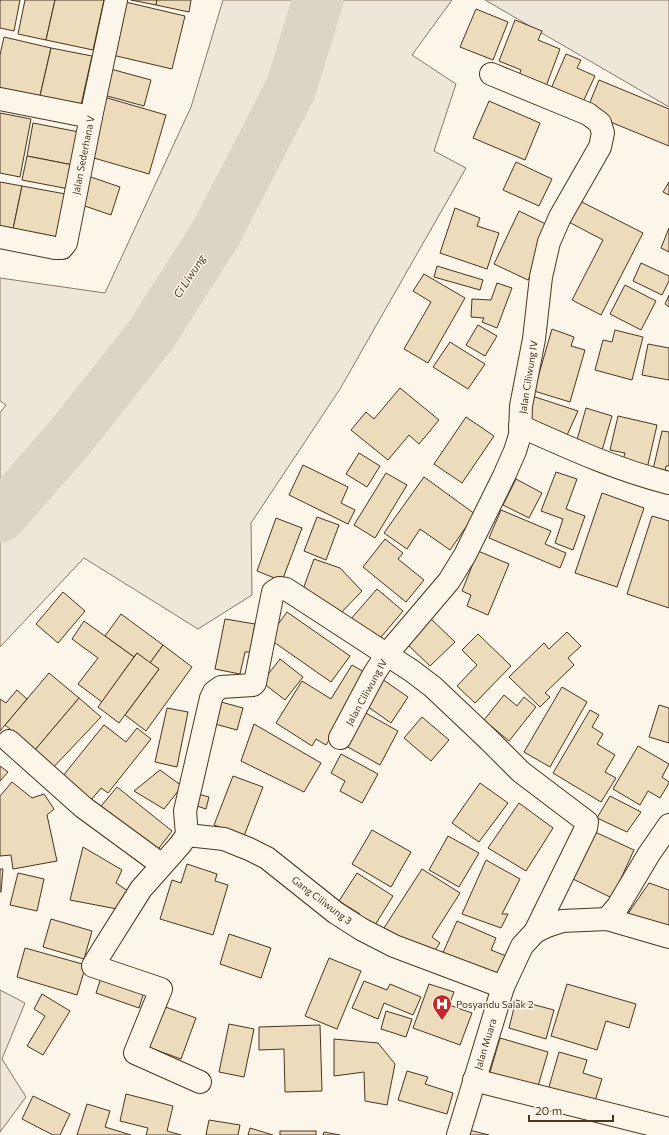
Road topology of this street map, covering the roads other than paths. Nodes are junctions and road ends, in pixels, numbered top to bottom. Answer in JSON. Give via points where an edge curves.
{"nodes":[{"id":1,"x":116,"y":0,"type":"edge"},
{"id":2,"x":491,"y":74,"type":"dead end"},
{"id":3,"x":0,"y":99,"type":"edge"},
{"id":4,"x":91,"y":117,"type":"junction"},
{"id":5,"x":0,"y":237,"type":"edge"},
{"id":6,"x":520,"y":426,"type":"junction"},
{"id":7,"x":669,"y":484,"type":"edge"},
{"id":8,"x":387,"y":654,"type":"junction"},
{"id":9,"x":340,"y":738,"type":"dead end"},
{"id":10,"x":9,"y":741,"type":"dead end"},
{"id":11,"x":669,"y":825,"type":"edge"},
{"id":12,"x":187,"y":835,"type":"junction"},
{"id":13,"x":162,"y":865,"type":"junction"},
{"id":14,"x":607,"y":919,"type":"junction"},
{"id":15,"x":535,"y":932,"type":"junction"},
{"id":16,"x":669,"y":937,"type":"edge"},
{"id":17,"x":503,"y":987,"type":"junction"},
{"id":18,"x":474,"y":1080,"type":"junction"},
{"id":19,"x":200,"y":1082,"type":"dead end"},
{"id":20,"x":669,"y":1129,"type":"edge"},
{"id":21,"x":458,"y":1135,"type":"edge"}],
"edges":[{"from":1,"to":4,"type":"street","name":"Jalan Sederhana V"},
{"from":2,"to":6,"type":"street","name":"Jalan Ciliwung IV","via":[[588,114],[600,123],[603,133],[600,147],[560,218],[550,242],[542,277]]},
{"from":3,"to":4,"type":"street"},
{"from":4,"to":5,"type":"street","name":"Jalan Sederhana V","via":[[66,243],[62,248],[55,248]]},
{"from":6,"to":7,"type":"street","via":[[615,467]]},
{"from":6,"to":8,"type":"street","name":"Jalan Ciliwung IV","via":[[515,451],[465,555],[449,581]]},
{"from":8,"to":9,"type":"street","name":"Jalan Ciliwung IV"},
{"from":8,"to":12,"type":"street","via":[[286,590],[279,588],[273,592],[255,683],[221,687],[211,698],[186,811]]},
{"from":8,"to":15,"type":"street","via":[[433,688],[521,772],[587,822]]},
{"from":10,"to":13,"type":"street","via":[[83,807]]},
{"from":11,"to":14,"type":"street","via":[[618,906]]},
{"from":12,"to":13,"type":"street"},
{"from":12,"to":17,"type":"street","name":"Gang Ciliwung 3","via":[[224,839],[249,849],[267,858],[360,929],[394,946]]},
{"from":13,"to":19,"type":"street","via":[[141,889],[93,966],[161,990],[135,1053]]},
{"from":14,"to":15,"type":"street","name":"Jalan Muara","via":[[562,921]]},
{"from":14,"to":16,"type":"street","name":"Jalan Muara"},
{"from":15,"to":17,"type":"street","name":"Jalan Muara","via":[[522,946]]},
{"from":17,"to":18,"type":"street","name":"Jalan Muara"},
{"from":18,"to":20,"type":"street"},
{"from":18,"to":21,"type":"street","name":"Jalan Muara"}]}
